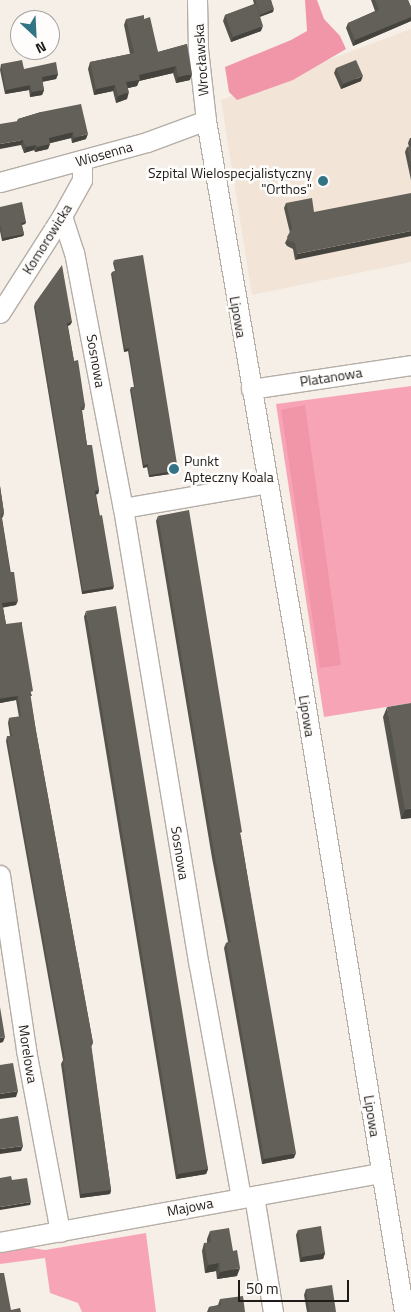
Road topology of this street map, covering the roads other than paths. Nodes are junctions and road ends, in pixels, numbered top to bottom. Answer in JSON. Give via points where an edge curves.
{"nodes":[{"id":1,"x":197,"y":0,"type":"edge"},
{"id":2,"x":206,"y":120,"type":"junction"},
{"id":3,"x":82,"y":161,"type":"junction"},
{"id":4,"x":0,"y":182,"type":"edge"},
{"id":5,"x":62,"y":216,"type":"junction"},
{"id":6,"x":0,"y":312,"type":"edge"},
{"id":7,"x":411,"y":365,"type":"edge"},
{"id":8,"x":251,"y":389,"type":"junction"},
{"id":9,"x":267,"y":483,"type":"junction"},
{"id":10,"x":123,"y":508,"type":"junction"},
{"id":11,"x":0,"y":875,"type":"edge"},
{"id":12,"x":381,"y":1173,"type":"junction"},
{"id":13,"x":247,"y":1197,"type":"junction"},
{"id":14,"x":60,"y":1232,"type":"junction"},
{"id":15,"x":0,"y":1242,"type":"edge"},
{"id":16,"x":273,"y":1312,"type":"edge"},
{"id":17,"x":404,"y":1312,"type":"edge"}],
"edges":[{"from":1,"to":2,"type":"street","name":"Wrocławska","via":[[198,49]]},
{"from":2,"to":3,"type":"street","name":"Wiosenna"},
{"from":2,"to":8,"type":"street","name":"Lipowa"},
{"from":3,"to":4,"type":"street","name":"Wiosenna"},
{"from":3,"to":5,"type":"street","name":"Komorowicka","via":[[82,180]]},
{"from":5,"to":6,"type":"street","name":"Komorowicka"},
{"from":5,"to":10,"type":"street","name":"Sosnowa","via":[[74,252]]},
{"from":7,"to":8,"type":"street","name":"Platanowa"},
{"from":8,"to":9,"type":"street","name":"Lipowa"},
{"from":9,"to":10,"type":"street"},
{"from":9,"to":12,"type":"street","name":"Lipowa"},
{"from":10,"to":13,"type":"street","name":"Sosnowa","via":[[199,966]]},
{"from":11,"to":14,"type":"street","name":"Morelowa","via":[[26,1050]]},
{"from":12,"to":13,"type":"street","name":"Majowa"},
{"from":12,"to":17,"type":"street","name":"Lipowa"},
{"from":13,"to":14,"type":"street","name":"Majowa"},
{"from":13,"to":16,"type":"street","name":"Sosnowa"},
{"from":14,"to":15,"type":"street","name":"Majowa"}]}
